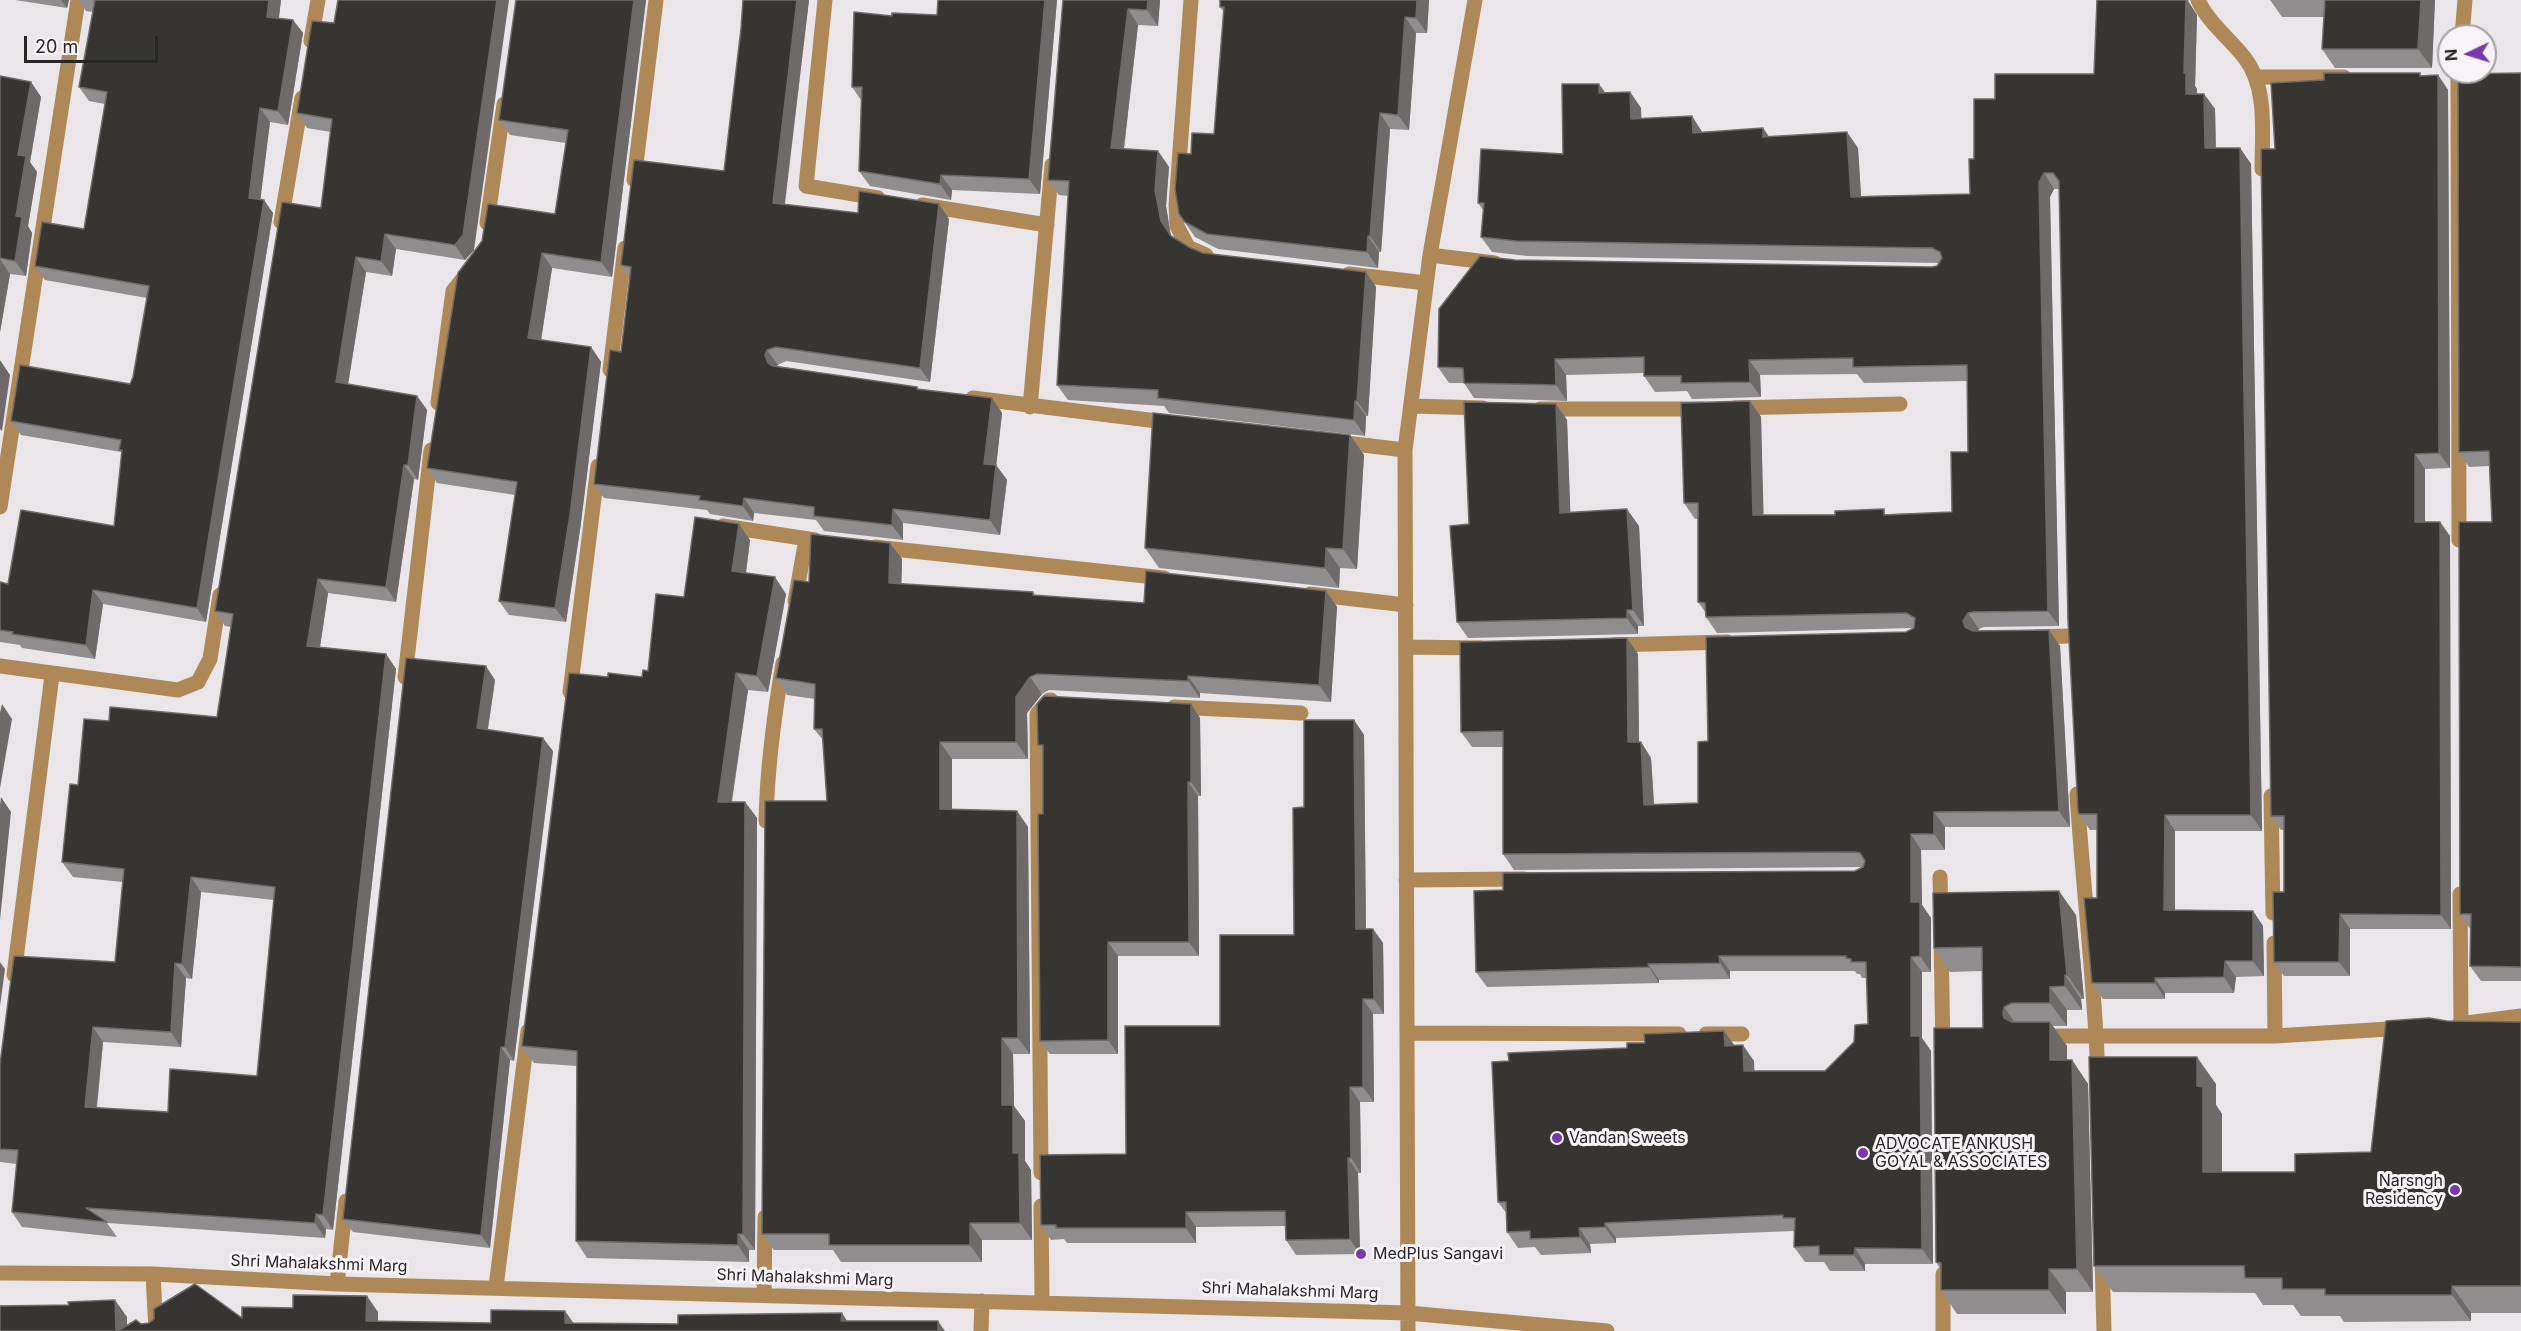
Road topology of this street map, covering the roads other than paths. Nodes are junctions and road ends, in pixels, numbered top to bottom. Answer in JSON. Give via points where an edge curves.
{"nodes":[{"id":1,"x":78,"y":0,"type":"edge"},
{"id":2,"x":318,"y":0,"type":"edge"},
{"id":3,"x":656,"y":0,"type":"edge"},
{"id":4,"x":825,"y":0,"type":"edge"},
{"id":5,"x":1191,"y":0,"type":"edge"},
{"id":6,"x":1475,"y":0,"type":"edge"},
{"id":7,"x":2198,"y":0,"type":"edge"},
{"id":8,"x":2465,"y":0,"type":"edge"},
{"id":9,"x":2463,"y":24,"type":"edge"},
{"id":10,"x":308,"y":59,"type":"edge"},
{"id":11,"x":2256,"y":77,"type":"junction"},
{"id":12,"x":2363,"y":77,"type":"edge"},
{"id":13,"x":304,"y":82,"type":"edge"},
{"id":14,"x":2454,"y":84,"type":"edge"},
{"id":15,"x":506,"y":92,"type":"edge"},
{"id":16,"x":1053,"y":154,"type":"edge"},
{"id":17,"x":2262,"y":180,"type":"edge"},
{"id":18,"x":631,"y":201,"type":"edge"},
{"id":19,"x":1047,"y":225,"type":"junction"},
{"id":20,"x":279,"y":235,"type":"edge"},
{"id":21,"x":627,"y":236,"type":"edge"},
{"id":22,"x":484,"y":242,"type":"edge"},
{"id":23,"x":1430,"y":255,"type":"junction"},
{"id":24,"x":1226,"y":260,"type":"edge"},
{"id":25,"x":475,"y":263,"type":"edge"},
{"id":26,"x":1507,"y":264,"type":"edge"},
{"id":27,"x":1332,"y":272,"type":"edge"},
{"id":28,"x":1426,"y":284,"type":"junction"},
{"id":29,"x":608,"y":390,"type":"edge"},
{"id":30,"x":960,"y":396,"type":"edge"},
{"id":31,"x":1900,"y":404,"type":"dead end"},
{"id":32,"x":1411,"y":405,"type":"junction"},
{"id":33,"x":1030,"y":407,"type":"junction"},
{"id":34,"x":1502,"y":408,"type":"edge"},
{"id":35,"x":1524,"y":409,"type":"edge"},
{"id":36,"x":1182,"y":424,"type":"edge"},
{"id":37,"x":1323,"y":440,"type":"edge"},
{"id":38,"x":600,"y":449,"type":"edge"},
{"id":39,"x":1405,"y":450,"type":"junction"},
{"id":40,"x":0,"y":507,"type":"edge"},
{"id":41,"x":708,"y":524,"type":"edge"},
{"id":42,"x":806,"y":539,"type":"junction"},
{"id":43,"x":829,"y":542,"type":"edge"},
{"id":44,"x":865,"y":546,"type":"edge"},
{"id":45,"x":2459,"y":557,"type":"edge"},
{"id":46,"x":223,"y":576,"type":"edge"},
{"id":47,"x":1182,"y":580,"type":"edge"},
{"id":48,"x":1300,"y":593,"type":"edge"},
{"id":49,"x":1406,"y":605,"type":"junction"},
{"id":50,"x":791,"y":618,"type":"edge"},
{"id":51,"x":2069,"y":636,"type":"edge"},
{"id":52,"x":2017,"y":637,"type":"edge"},
{"id":53,"x":1737,"y":642,"type":"edge"},
{"id":54,"x":1596,"y":645,"type":"edge"},
{"id":55,"x":1406,"y":647,"type":"junction"},
{"id":56,"x":1502,"y":647,"type":"edge"},
{"id":57,"x":785,"y":652,"type":"edge"},
{"id":58,"x":0,"y":666,"type":"edge"},
{"id":59,"x":52,"y":675,"type":"junction"},
{"id":60,"x":403,"y":695,"type":"edge"},
{"id":61,"x":1072,"y":701,"type":"edge"},
{"id":62,"x":1163,"y":706,"type":"edge"},
{"id":63,"x":568,"y":709,"type":"edge"},
{"id":64,"x":1300,"y":714,"type":"dead end"},
{"id":65,"x":2076,"y":774,"type":"edge"},
{"id":66,"x":2271,"y":786,"type":"edge"},
{"id":67,"x":766,"y":835,"type":"edge"},
{"id":68,"x":1940,"y":877,"type":"dead end"},
{"id":69,"x":1536,"y":879,"type":"edge"},
{"id":70,"x":1407,"y":880,"type":"junction"},
{"id":71,"x":2460,"y":880,"type":"edge"},
{"id":72,"x":12,"y":989,"type":"edge"},
{"id":73,"x":530,"y":1016,"type":"edge"},
{"id":74,"x":2521,"y":1016,"type":"edge"},
{"id":75,"x":2426,"y":1026,"type":"edge"},
{"id":76,"x":1407,"y":1033,"type":"junction"},
{"id":77,"x":1742,"y":1034,"type":"dead end"},
{"id":78,"x":2097,"y":1035,"type":"junction"},
{"id":79,"x":2029,"y":1036,"type":"edge"},
{"id":80,"x":2275,"y":1036,"type":"junction"},
{"id":81,"x":1943,"y":1063,"type":"edge"},
{"id":82,"x":2098,"y":1094,"type":"edge"},
{"id":83,"x":347,"y":1192,"type":"edge"},
{"id":84,"x":765,"y":1200,"type":"edge"},
{"id":85,"x":2102,"y":1248,"type":"edge"},
{"id":86,"x":1943,"y":1261,"type":"edge"},
{"id":87,"x":0,"y":1273,"type":"edge"},
{"id":88,"x":153,"y":1275,"type":"junction"},
{"id":89,"x":337,"y":1284,"type":"junction"},
{"id":90,"x":496,"y":1287,"type":"junction"},
{"id":91,"x":764,"y":1295,"type":"junction"},
{"id":92,"x":982,"y":1301,"type":"junction"},
{"id":93,"x":1042,"y":1302,"type":"junction"},
{"id":94,"x":1408,"y":1313,"type":"junction"},
{"id":95,"x":1575,"y":1329,"type":"edge"},
{"id":96,"x":156,"y":1331,"type":"edge"},
{"id":97,"x":981,"y":1331,"type":"edge"},
{"id":98,"x":1408,"y":1331,"type":"edge"},
{"id":99,"x":1607,"y":1331,"type":"edge"},
{"id":100,"x":1943,"y":1331,"type":"edge"},
{"id":101,"x":2104,"y":1331,"type":"edge"}],
"edges":[{"from":1,"to":40,"type":"street"},
{"from":2,"to":10,"type":"street"},
{"from":3,"to":18,"type":"street"},
{"from":4,"to":19,"type":"street","via":[[806,186]]},
{"from":5,"to":24,"type":"street","via":[[1177,226],[1188,247]]},
{"from":6,"to":23,"type":"street"},
{"from":7,"to":11,"type":"street"},
{"from":8,"to":9,"type":"street"},
{"from":11,"to":12,"type":"street"},
{"from":11,"to":17,"type":"street"},
{"from":13,"to":20,"type":"street"},
{"from":14,"to":45,"type":"street"},
{"from":15,"to":22,"type":"street"},
{"from":16,"to":19,"type":"street"},
{"from":19,"to":33,"type":"street"},
{"from":21,"to":29,"type":"street"},
{"from":23,"to":26,"type":"street"},
{"from":23,"to":28,"type":"street"},
{"from":25,"to":60,"type":"street","via":[[453,291]]},
{"from":27,"to":28,"type":"street"},
{"from":28,"to":32,"type":"street"},
{"from":30,"to":33,"type":"street"},
{"from":31,"to":35,"type":"street"},
{"from":32,"to":34,"type":"street"},
{"from":32,"to":39,"type":"street"},
{"from":33,"to":36,"type":"street"},
{"from":37,"to":39,"type":"street"},
{"from":38,"to":63,"type":"street"},
{"from":39,"to":49,"type":"street"},
{"from":41,"to":42,"type":"street"},
{"from":42,"to":43,"type":"street"},
{"from":42,"to":50,"type":"street"},
{"from":44,"to":47,"type":"street"},
{"from":46,"to":59,"type":"street","via":[[210,659],[198,682],[178,690]]},
{"from":48,"to":49,"type":"street"},
{"from":49,"to":55,"type":"street"},
{"from":51,"to":52,"type":"street"},
{"from":53,"to":54,"type":"street"},
{"from":55,"to":56,"type":"street"},
{"from":55,"to":70,"type":"street"},
{"from":57,"to":67,"type":"street","via":[[770,743]]},
{"from":58,"to":59,"type":"street"},
{"from":59,"to":72,"type":"street"},
{"from":61,"to":93,"type":"street","via":[[1049,700],[1037,714]]},
{"from":62,"to":64,"type":"street"},
{"from":65,"to":78,"type":"street"},
{"from":66,"to":80,"type":"street"},
{"from":68,"to":81,"type":"street"},
{"from":69,"to":70,"type":"street"},
{"from":70,"to":76,"type":"street"},
{"from":71,"to":74,"type":"street","via":[[2455,1024]]},
{"from":73,"to":90,"type":"street"},
{"from":75,"to":80,"type":"street"},
{"from":76,"to":77,"type":"street"},
{"from":76,"to":94,"type":"street"},
{"from":78,"to":79,"type":"street"},
{"from":78,"to":80,"type":"street"},
{"from":78,"to":82,"type":"street"},
{"from":83,"to":89,"type":"street"},
{"from":84,"to":91,"type":"street"},
{"from":85,"to":101,"type":"street"},
{"from":86,"to":100,"type":"street"},
{"from":87,"to":88,"type":"street","name":"Shri Mahalakshmi Marg"},
{"from":88,"to":89,"type":"street","name":"Shri Mahalakshmi Marg"},
{"from":88,"to":96,"type":"street"},
{"from":89,"to":90,"type":"street","name":"Shri Mahalakshmi Marg"},
{"from":90,"to":91,"type":"street","name":"Shri Mahalakshmi Marg"},
{"from":91,"to":92,"type":"street","name":"Shri Mahalakshmi Marg"},
{"from":92,"to":93,"type":"street","name":"Shri Mahalakshmi Marg"},
{"from":92,"to":97,"type":"street"},
{"from":93,"to":94,"type":"street","name":"Shri Mahalakshmi Marg"},
{"from":94,"to":95,"type":"street","name":"Shri Mahalakshmi Marg"},
{"from":94,"to":98,"type":"street"},
{"from":95,"to":99,"type":"street","name":"Shri Mahalakshmi Marg"}]}
